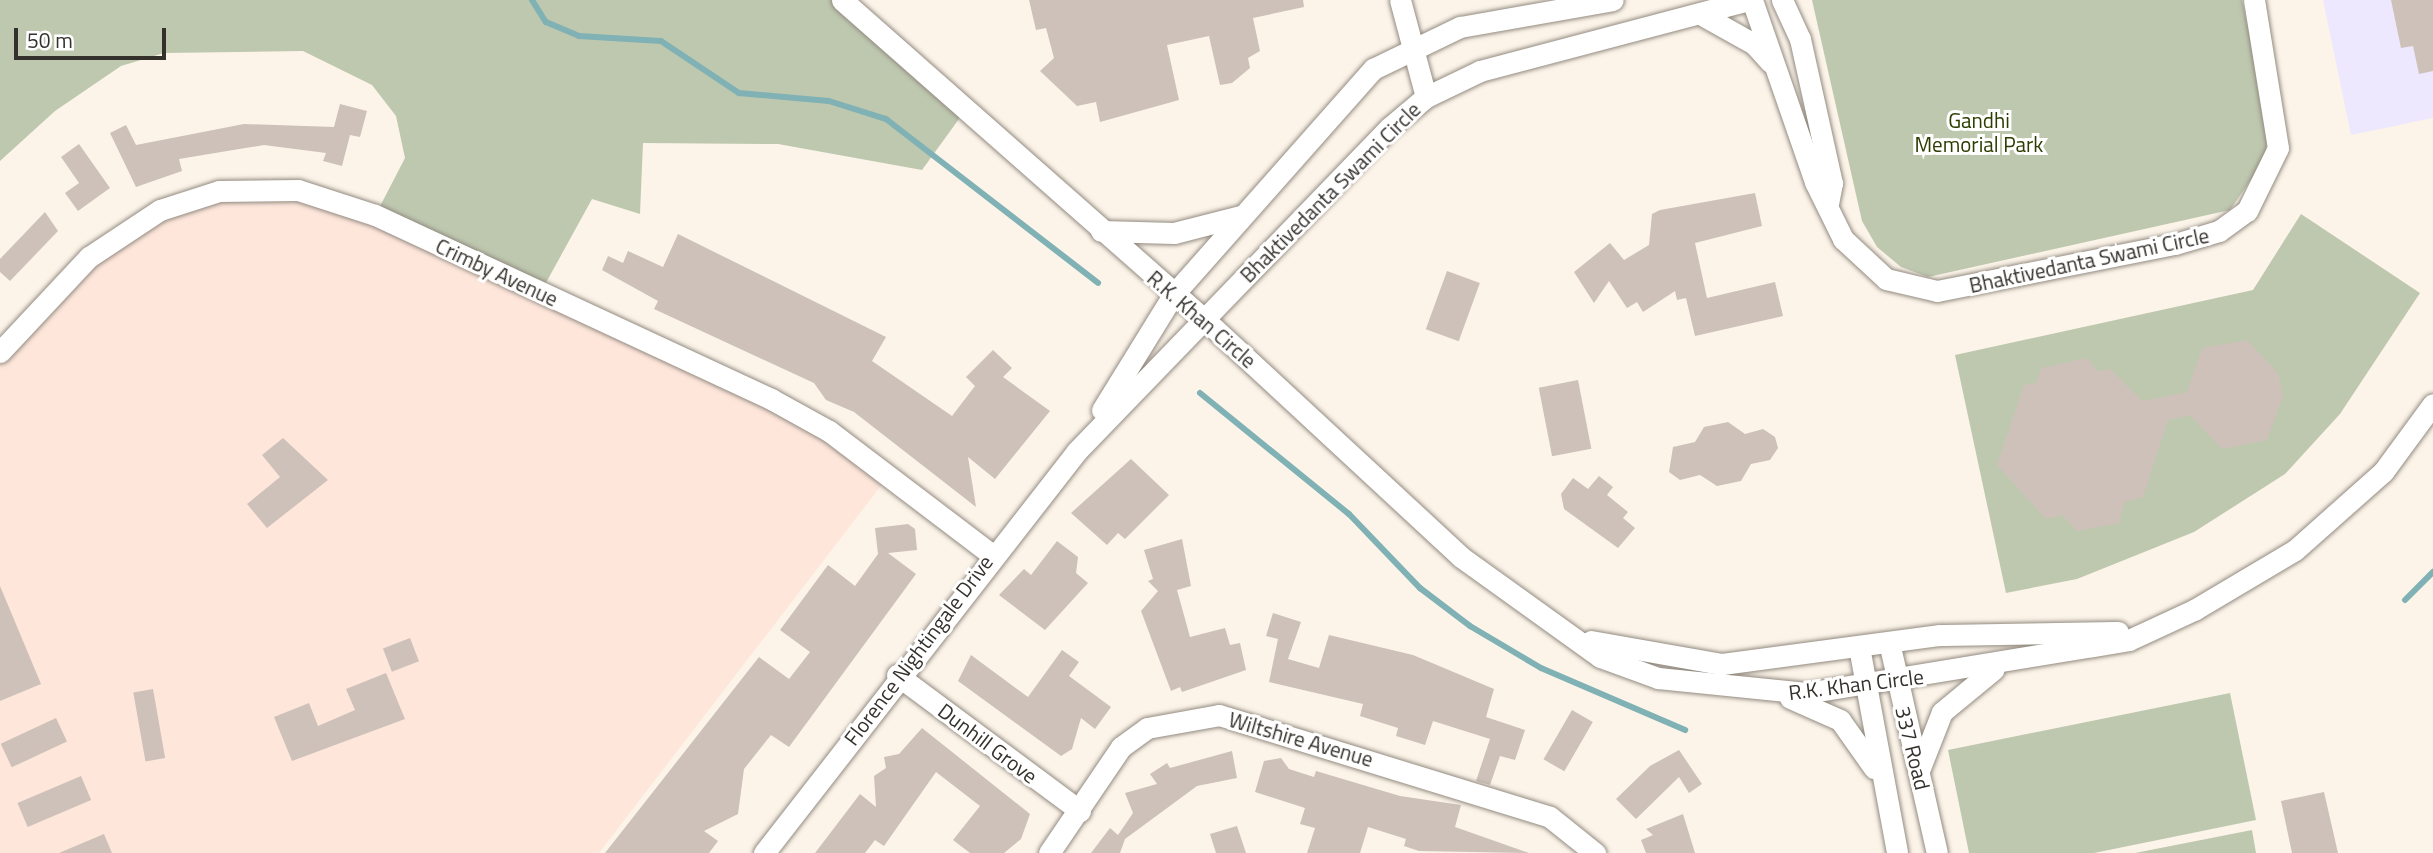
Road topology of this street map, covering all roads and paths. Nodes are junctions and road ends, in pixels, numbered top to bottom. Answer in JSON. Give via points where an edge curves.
{"nodes":[{"id":1,"x":842,"y":0,"type":"edge"},
{"id":2,"x":1401,"y":0,"type":"edge"},
{"id":3,"x":1613,"y":0,"type":"edge"},
{"id":4,"x":1750,"y":0,"type":"edge"},
{"id":5,"x":1782,"y":0,"type":"edge"},
{"id":6,"x":2254,"y":0,"type":"edge"},
{"id":7,"x":1704,"y":16,"type":"junction"},
{"id":8,"x":1411,"y":46,"type":"junction"},
{"id":9,"x":1781,"y":76,"type":"junction"},
{"id":10,"x":1426,"y":97,"type":"junction"},
{"id":11,"x":1828,"y":204,"type":"junction"},
{"id":12,"x":1240,"y":216,"type":"junction"},
{"id":13,"x":1099,"y":230,"type":"junction"},
{"id":14,"x":1173,"y":295,"type":"junction"},
{"id":15,"x":1202,"y":317,"type":"junction"},
{"id":16,"x":0,"y":352,"type":"edge"},
{"id":17,"x":2433,"y":404,"type":"edge"},
{"id":18,"x":1077,"y":450,"type":"junction"},
{"id":19,"x":991,"y":554,"type":"junction"},
{"id":20,"x":2152,"y":628,"type":"junction"},
{"id":21,"x":1566,"y":633,"type":"junction"},
{"id":22,"x":1889,"y":642,"type":"junction"},
{"id":23,"x":1859,"y":648,"type":"junction"},
{"id":24,"x":2009,"y":662,"type":"junction"},
{"id":25,"x":897,"y":675,"type":"junction"},
{"id":26,"x":1897,"y":681,"type":"junction"},
{"id":27,"x":1866,"y":685,"type":"junction"},
{"id":28,"x":1776,"y":693,"type":"junction"},
{"id":29,"x":1919,"y":769,"type":"junction"},
{"id":30,"x":1884,"y":789,"type":"junction"},
{"id":31,"x":1080,"y":811,"type":"junction"},
{"id":32,"x":765,"y":853,"type":"edge"},
{"id":33,"x":1049,"y":853,"type":"edge"},
{"id":34,"x":1595,"y":853,"type":"edge"},
{"id":35,"x":1897,"y":853,"type":"edge"},
{"id":36,"x":1937,"y":853,"type":"edge"}],
"edges":[{"from":1,"to":13,"type":"street","name":"R.K. Khan Circle"},
{"from":2,"to":8,"type":"street"},
{"from":3,"to":8,"type":"street","name":"Bhaktivedanta Swami Circle","via":[[1460,27]]},
{"from":4,"to":7,"type":"street","name":"Bhaktivedanta Swami Circle"},
{"from":4,"to":9,"type":"street","name":"Bhaktivedanta Swami Circle"},
{"from":5,"to":11,"type":"street","name":"Bhaktivedanta Swami Circle","via":[[1803,52],[1832,183]]},
{"from":6,"to":11,"type":"street","name":"Bhaktivedanta Swami Circle","via":[[2278,148],[2260,195],[2219,231],[1960,289],[1917,290],[1886,279],[1854,254]]},
{"from":7,"to":9,"type":"street","via":[[1754,44]]},
{"from":7,"to":10,"type":"street","name":"Bhaktivedanta Swami Circle","via":[[1510,62]]},
{"from":8,"to":10,"type":"street"},
{"from":8,"to":12,"type":"street","name":"Bhaktivedanta Swami Circle","via":[[1373,69]]},
{"from":9,"to":11,"type":"street","name":"Bhaktivedanta Swami Circle"},
{"from":10,"to":15,"type":"street","name":"Bhaktivedanta Swami Circle"},
{"from":12,"to":13,"type":"street","via":[[1174,233]]},
{"from":12,"to":14,"type":"street","name":"Bhaktivedanta Swami Circle"},
{"from":13,"to":14,"type":"street","name":"R.K. Khan Circle"},
{"from":14,"to":15,"type":"street","name":"R.K. Khan Circle"},
{"from":14,"to":18,"type":"street","name":"Florence Nightingale Drive"},
{"from":15,"to":18,"type":"street","name":"Florence Nightingale Drive"},
{"from":15,"to":21,"type":"street","name":"R.K. Khan Circle","via":[[1461,557]]},
{"from":16,"to":19,"type":"street","name":"Crimby Avenue","via":[[89,257],[160,210],[219,191],[298,190],[374,215],[771,399],[829,431]]},
{"from":17,"to":20,"type":"street","name":"R.K. Khan Circle","via":[[2384,472],[2304,543],[2246,582]]},
{"from":18,"to":19,"type":"street","name":"Florence Nightingale Drive"},
{"from":19,"to":25,"type":"street","name":"Florence Nightingale Drive"},
{"from":20,"to":22,"type":"street","name":"R.K. Khan Circle"},
{"from":20,"to":24,"type":"street","name":"R.K. Khan Circle","via":[[2101,647]]},
{"from":21,"to":23,"type":"street","name":"R.K. Khan Circle","via":[[1700,663]]},
{"from":21,"to":28,"type":"street","name":"R.K. Khan Circle","via":[[1637,673]]},
{"from":22,"to":23,"type":"street","name":"R.K. Khan Circle"},
{"from":22,"to":26,"type":"street","name":"337 Road"},
{"from":23,"to":27,"type":"street","name":"337 Road"},
{"from":24,"to":26,"type":"street","name":"R.K. Khan Circle"},
{"from":24,"to":29,"type":"street","via":[[1955,696],[1929,737]]},
{"from":25,"to":31,"type":"street","name":"Dunhill Grove"},
{"from":25,"to":32,"type":"street","name":"Florence Nightingale Drive"},
{"from":26,"to":27,"type":"street","name":"R.K. Khan Circle"},
{"from":26,"to":29,"type":"street","name":"337 Road"},
{"from":27,"to":28,"type":"street","name":"R.K. Khan Circle"},
{"from":27,"to":30,"type":"street","name":"337 Road"},
{"from":28,"to":30,"type":"street","via":[[1840,720],[1865,748]]},
{"from":29,"to":36,"type":"street","name":"337 Road"},
{"from":30,"to":35,"type":"street","name":"337 Road"},
{"from":31,"to":33,"type":"street","name":"Wiltshire Avenue"},
{"from":31,"to":34,"type":"street","name":"Wiltshire Avenue","via":[[1121,747],[1147,728],[1219,715],[1550,817]]}]}
